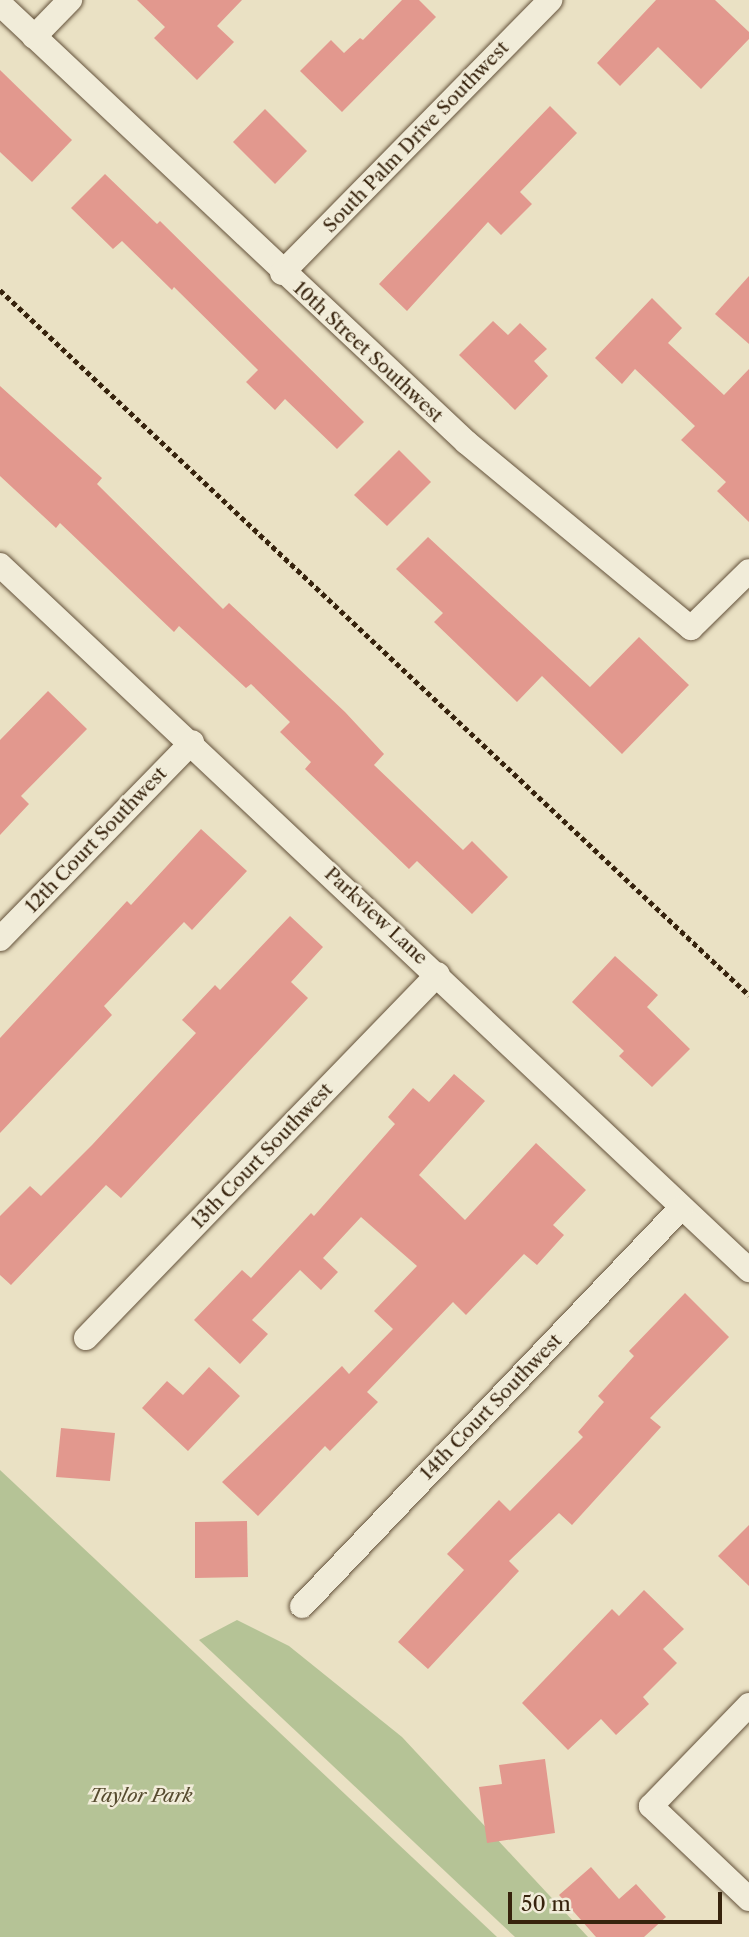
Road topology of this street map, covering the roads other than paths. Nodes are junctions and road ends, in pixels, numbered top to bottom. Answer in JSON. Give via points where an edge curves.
{"nodes":[{"id":1,"x":70,"y":0,"type":"edge"},
{"id":2,"x":550,"y":0,"type":"edge"},
{"id":3,"x":0,"y":4,"type":"edge"},
{"id":4,"x":34,"y":37,"type":"junction"},
{"id":5,"x":282,"y":273,"type":"junction"},
{"id":6,"x":0,"y":565,"type":"edge"},
{"id":7,"x":749,"y":571,"type":"edge"},
{"id":8,"x":192,"y":742,"type":"junction"},
{"id":9,"x":0,"y":939,"type":"edge"},
{"id":10,"x":438,"y":974,"type":"junction"},
{"id":11,"x":681,"y":1208,"type":"junction"},
{"id":12,"x":749,"y":1270,"type":"edge"},
{"id":13,"x":86,"y":1338,"type":"dead end"},
{"id":14,"x":302,"y":1606,"type":"dead end"},
{"id":15,"x":749,"y":1705,"type":"edge"},
{"id":16,"x":749,"y":1899,"type":"edge"}],
"edges":[{"from":1,"to":4,"type":"street"},
{"from":2,"to":5,"type":"street","name":"South Palm Drive Southwest"},
{"from":3,"to":4,"type":"street","name":"10th Street Southwest"},
{"from":4,"to":5,"type":"street","name":"10th Street Southwest"},
{"from":5,"to":7,"type":"street","name":"10th Street Southwest","via":[[466,442],[691,628]]},
{"from":6,"to":8,"type":"street","name":"Parkview Lane"},
{"from":8,"to":9,"type":"street","name":"12th Court Southwest"},
{"from":8,"to":10,"type":"street","name":"Parkview Lane"},
{"from":10,"to":11,"type":"street","name":"Parkview Lane"},
{"from":10,"to":13,"type":"street","name":"13th Court Southwest"},
{"from":11,"to":12,"type":"street","name":"Parkview Lane"},
{"from":11,"to":14,"type":"street","name":"14th Court Southwest"},
{"from":15,"to":16,"type":"street","via":[[651,1805]]}]}
